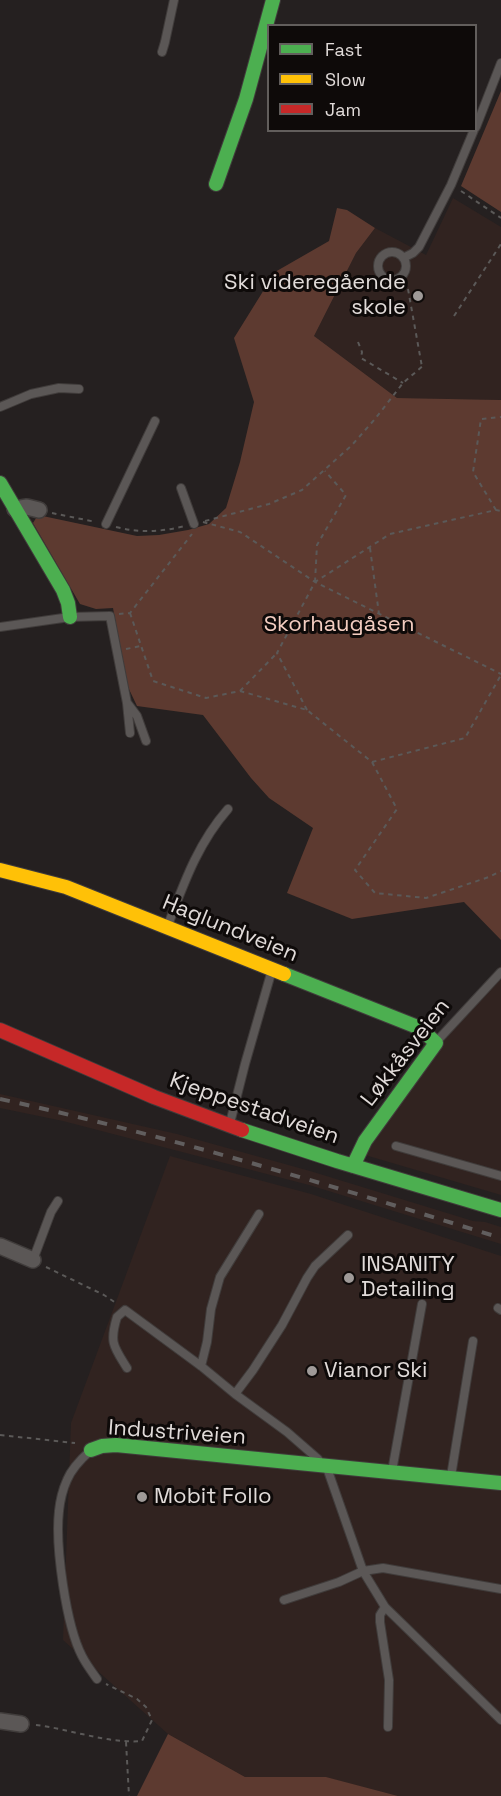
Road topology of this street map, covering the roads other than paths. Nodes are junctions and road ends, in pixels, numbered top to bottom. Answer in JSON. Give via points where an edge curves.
{"nodes":[{"id":1,"x":174,"y":0,"type":"edge"},
{"id":2,"x":273,"y":0,"type":"edge"},
{"id":3,"x":162,"y":52,"type":"dead end"},
{"id":4,"x":501,"y":63,"type":"edge"},
{"id":5,"x":477,"y":124,"type":"edge"},
{"id":6,"x":474,"y":132,"type":"edge"},
{"id":7,"x":216,"y":184,"type":"dead end"},
{"id":8,"x":404,"y":258,"type":"dead end"},
{"id":9,"x":79,"y":389,"type":"dead end"},
{"id":10,"x":0,"y":407,"type":"edge"},
{"id":11,"x":154,"y":421,"type":"dead end"},
{"id":12,"x":0,"y":483,"type":"edge"},
{"id":13,"x":181,"y":488,"type":"dead end"},
{"id":14,"x":15,"y":508,"type":"junction"},
{"id":15,"x":39,"y":510,"type":"road end"},
{"id":16,"x":198,"y":523,"type":"road end"},
{"id":17,"x":106,"y":524,"type":"road end"},
{"id":18,"x":70,"y":617,"type":"junction"},
{"id":19,"x":0,"y":627,"type":"edge"},
{"id":20,"x":127,"y":703,"type":"junction"},
{"id":21,"x":130,"y":733,"type":"dead end"},
{"id":22,"x":146,"y":741,"type":"dead end"},
{"id":23,"x":228,"y":809,"type":"dead end"},
{"id":24,"x":0,"y":870,"type":"edge"},
{"id":25,"x":168,"y":927,"type":"junction"},
{"id":26,"x":272,"y":969,"type":"junction"},
{"id":27,"x":501,"y":972,"type":"edge"},
{"id":28,"x":0,"y":1030,"type":"edge"},
{"id":29,"x":436,"y":1043,"type":"junction"},
{"id":30,"x":230,"y":1125,"type":"junction"},
{"id":31,"x":396,"y":1146,"type":"dead end"},
{"id":32,"x":353,"y":1166,"type":"junction"},
{"id":33,"x":501,"y":1176,"type":"edge"},
{"id":34,"x":58,"y":1202,"type":"dead end"},
{"id":35,"x":501,"y":1210,"type":"edge"},
{"id":36,"x":258,"y":1215,"type":"dead end"},
{"id":37,"x":348,"y":1235,"type":"dead end"},
{"id":38,"x":0,"y":1246,"type":"edge"},
{"id":39,"x":33,"y":1260,"type":"joint"},
{"id":40,"x":422,"y":1304,"type":"dead end"},
{"id":41,"x":473,"y":1341,"type":"dead end"},
{"id":42,"x":201,"y":1366,"type":"junction"},
{"id":43,"x":127,"y":1368,"type":"dead end"},
{"id":44,"x":235,"y":1394,"type":"junction"},
{"id":45,"x":91,"y":1450,"type":"joint"},
{"id":46,"x":326,"y":1466,"type":"junction"},
{"id":47,"x":391,"y":1472,"type":"junction"},
{"id":48,"x":451,"y":1478,"type":"junction"},
{"id":49,"x":501,"y":1483,"type":"edge"},
{"id":50,"x":363,"y":1571,"type":"junction"},
{"id":51,"x":501,"y":1589,"type":"edge"},
{"id":52,"x":284,"y":1600,"type":"dead end"},
{"id":53,"x":385,"y":1607,"type":"junction"},
{"id":54,"x":97,"y":1679,"type":"road end"},
{"id":55,"x":501,"y":1720,"type":"edge"},
{"id":56,"x":0,"y":1721,"type":"edge"},
{"id":57,"x":21,"y":1724,"type":"road end"},
{"id":58,"x":388,"y":1726,"type":"dead end"}],
"edges":[{"from":1,"to":3,"type":"lane"},
{"from":2,"to":7,"type":"street","via":[[246,99]]},
{"from":4,"to":5,"type":"lane"},
{"from":6,"to":8,"type":"lane","via":[[419,247]]},
{"from":9,"to":10,"type":"lane","via":[[59,388],[31,394]]},
{"from":11,"to":17,"type":"lane"},
{"from":12,"to":14,"type":"street"},
{"from":13,"to":16,"type":"lane"},
{"from":14,"to":15,"type":"street"},
{"from":14,"to":18,"type":"street","via":[[63,590]]},
{"from":18,"to":19,"type":"lane"},
{"from":18,"to":20,"type":"lane","via":[[110,616]]},
{"from":20,"to":21,"type":"lane"},
{"from":20,"to":22,"type":"lane","via":[[137,716]]},
{"from":23,"to":25,"type":"lane","via":[[202,844]]},
{"from":24,"to":25,"type":"street","name":"Haglundveien","via":[[66,887]]},
{"from":25,"to":26,"type":"street","name":"Haglundveien"},
{"from":26,"to":29,"type":"street","name":"Haglundveien","via":[[420,1028]]},
{"from":26,"to":30,"type":"lane"},
{"from":27,"to":29,"type":"lane","name":"Løkkåsveien"},
{"from":28,"to":30,"type":"street","name":"Kjeppestadveien","via":[[154,1097]]},
{"from":29,"to":32,"type":"street","name":"Løkkåsveien","via":[[365,1141]]},
{"from":30,"to":32,"type":"street","name":"Kjeppestadveien"},
{"from":31,"to":33,"type":"lane"},
{"from":32,"to":35,"type":"street","name":"Kjeppestadveien"},
{"from":34,"to":39,"type":"lane"},
{"from":36,"to":42,"type":"lane","via":[[220,1277]]},
{"from":37,"to":44,"type":"lane","via":[[315,1266],[282,1325]]},
{"from":38,"to":39,"type":"street"},
{"from":40,"to":47,"type":"lane"},
{"from":41,"to":48,"type":"lane"},
{"from":42,"to":43,"type":"lane","name":"Industriveien","via":[[125,1310],[117,1317],[112,1339]]},
{"from":42,"to":44,"type":"lane","name":"Industriveien"},
{"from":44,"to":46,"type":"lane","name":"Industriveien"},
{"from":45,"to":46,"type":"street","name":"Industriveien","via":[[116,1445]]},
{"from":45,"to":54,"type":"lane","name":"Industriveien","via":[[67,1479],[59,1510],[58,1542],[73,1633],[81,1656]]},
{"from":46,"to":47,"type":"street","name":"Industriveien"},
{"from":46,"to":50,"type":"lane","name":"Industriveien"},
{"from":47,"to":48,"type":"street","name":"Industriveien"},
{"from":48,"to":49,"type":"street","name":"Industriveien"},
{"from":50,"to":51,"type":"lane","via":[[383,1568]]},
{"from":50,"to":52,"type":"lane"},
{"from":50,"to":53,"type":"lane","name":"Industriveien"},
{"from":53,"to":55,"type":"lane","name":"Industriveien"},
{"from":53,"to":58,"type":"lane","via":[[380,1622],[389,1680]]},
{"from":56,"to":57,"type":"street"}]}
